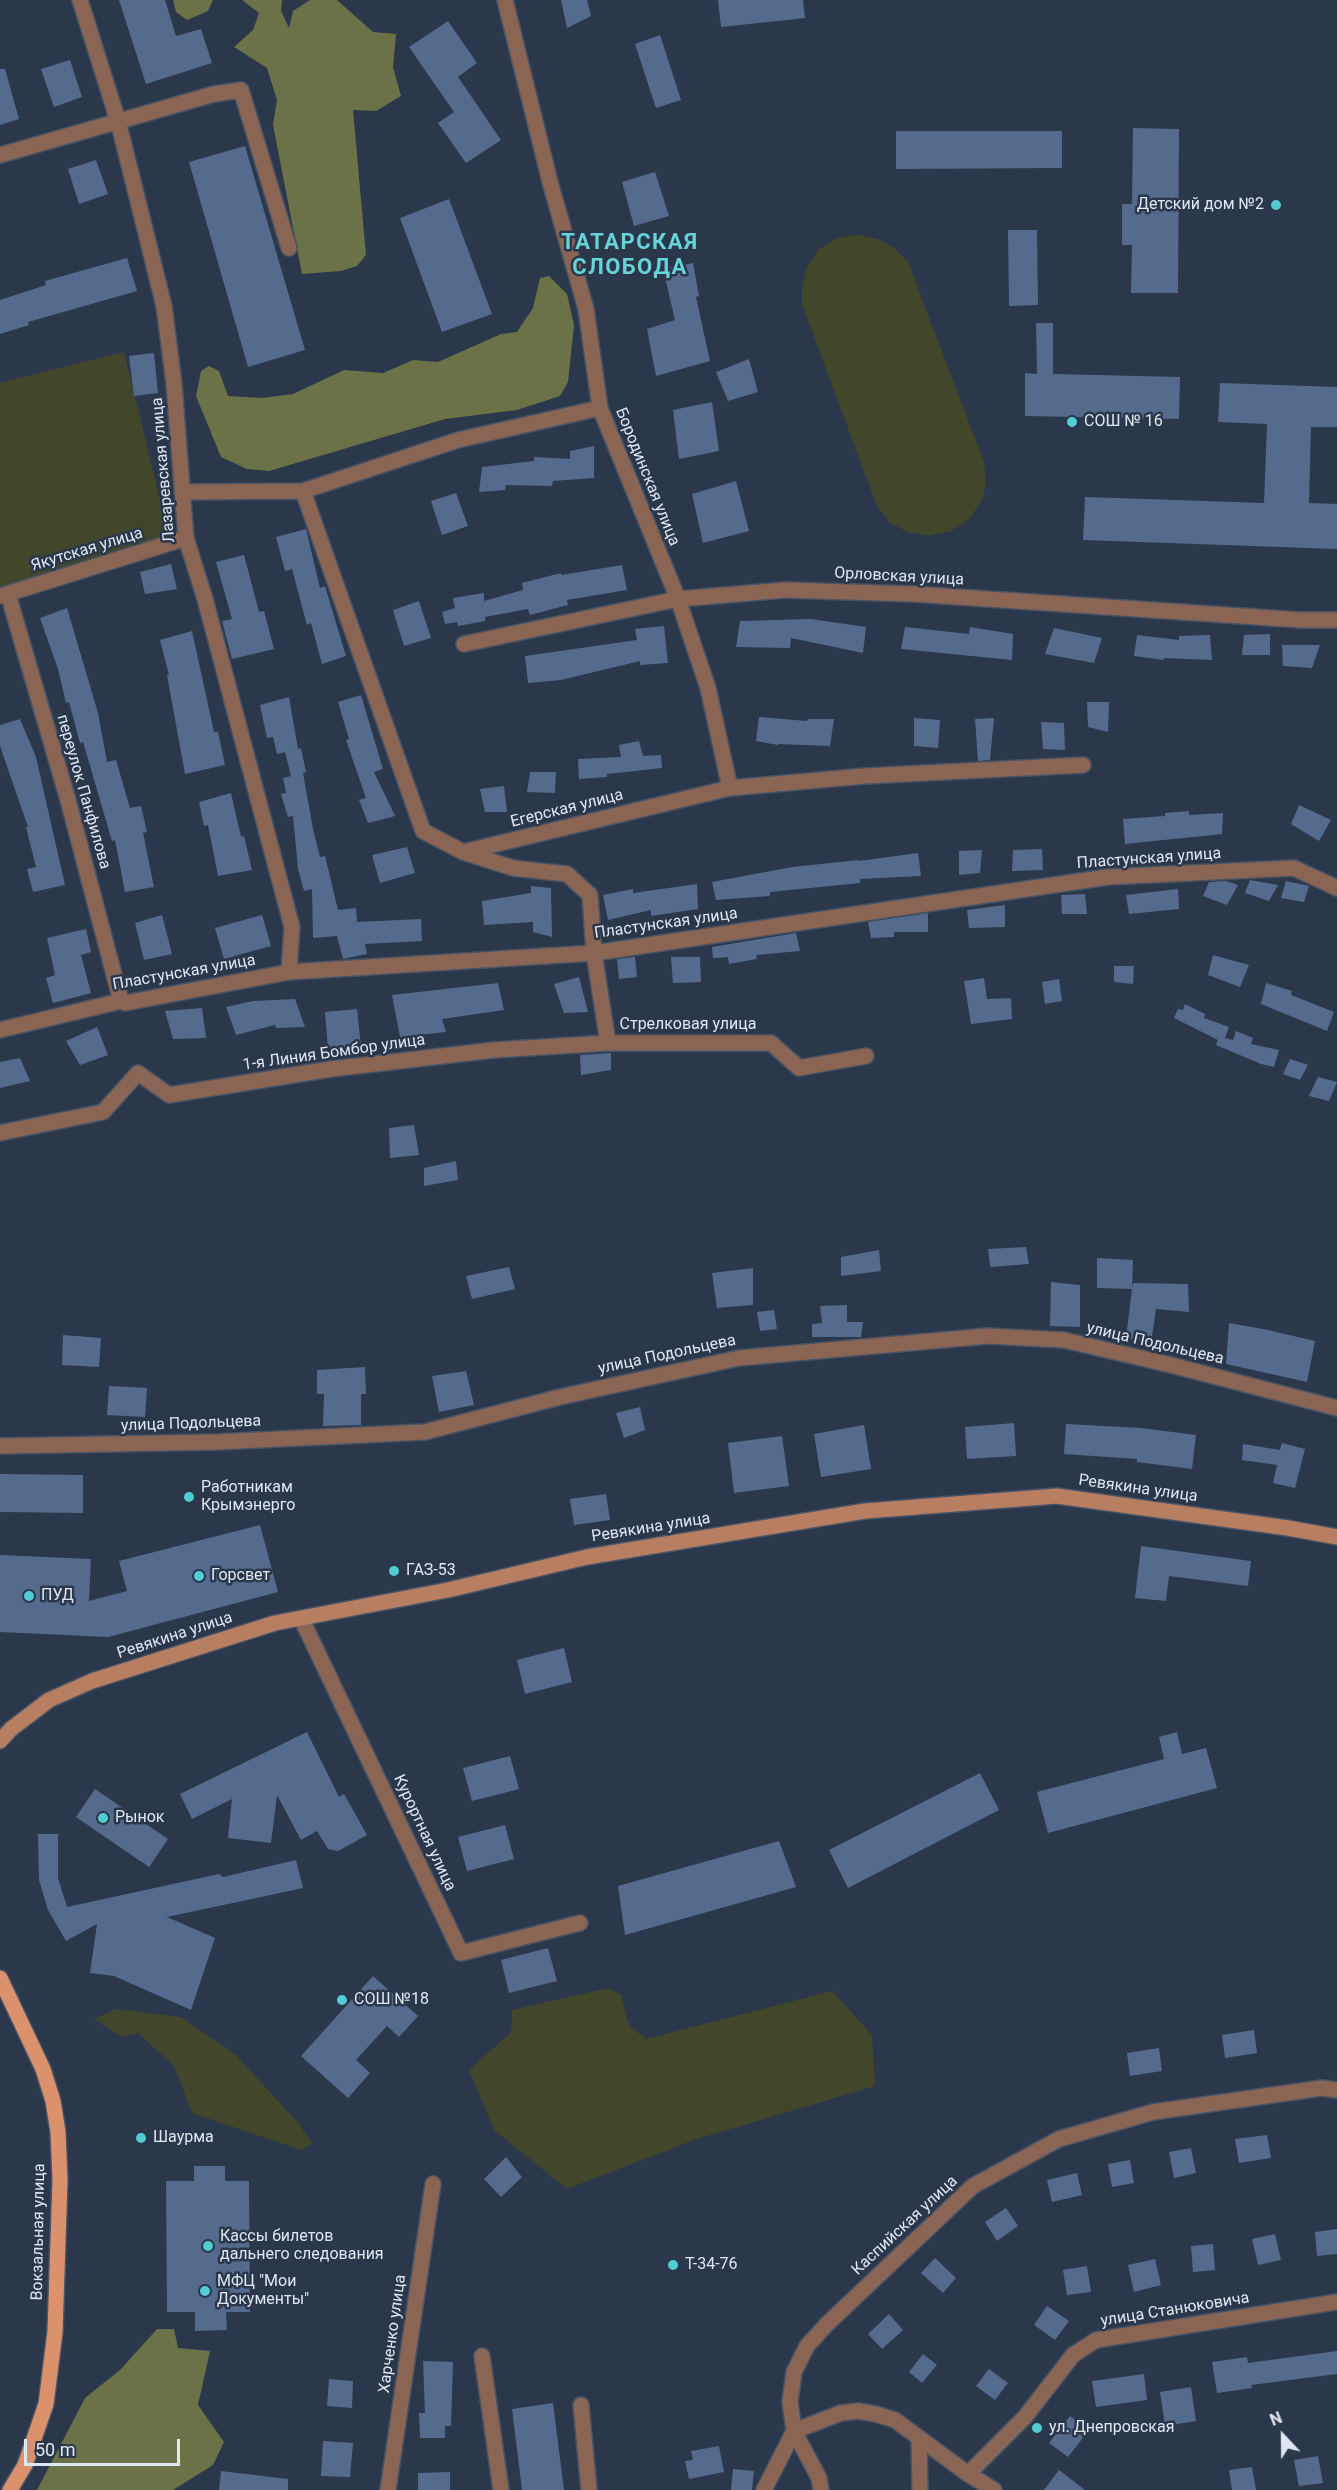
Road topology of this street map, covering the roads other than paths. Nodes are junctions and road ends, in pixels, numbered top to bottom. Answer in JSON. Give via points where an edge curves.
{"nodes":[{"id":1,"x":80,"y":0,"type":"edge"},
{"id":2,"x":505,"y":0,"type":"edge"},
{"id":3,"x":118,"y":121,"type":"junction"},
{"id":4,"x":0,"y":155,"type":"edge"},
{"id":5,"x":290,"y":248,"type":"dead end"},
{"id":6,"x":600,"y":408,"type":"junction"},
{"id":7,"x":303,"y":491,"type":"junction"},
{"id":8,"x":182,"y":492,"type":"junction"},
{"id":9,"x":186,"y":538,"type":"junction"},
{"id":10,"x":4,"y":595,"type":"edge"},
{"id":11,"x":678,"y":599,"type":"junction"},
{"id":12,"x":1337,"y":620,"type":"edge"},
{"id":13,"x":464,"y":644,"type":"dead end"},
{"id":14,"x":1083,"y":765,"type":"dead end"},
{"id":15,"x":730,"y":788,"type":"junction"},
{"id":16,"x":463,"y":852,"type":"junction"},
{"id":17,"x":1337,"y":888,"type":"edge"},
{"id":18,"x":594,"y":953,"type":"junction"},
{"id":19,"x":289,"y":972,"type":"junction"},
{"id":20,"x":121,"y":1001,"type":"junction"},
{"id":21,"x":0,"y":1030,"type":"edge"},
{"id":22,"x":608,"y":1043,"type":"junction"},
{"id":23,"x":866,"y":1056,"type":"dead end"},
{"id":24,"x":0,"y":1132,"type":"edge"},
{"id":25,"x":1337,"y":1408,"type":"edge"},
{"id":26,"x":0,"y":1446,"type":"edge"},
{"id":27,"x":1337,"y":1537,"type":"edge"},
{"id":28,"x":302,"y":1618,"type":"junction"},
{"id":29,"x":0,"y":1741,"type":"edge"},
{"id":30,"x":580,"y":1923,"type":"dead end"},
{"id":31,"x":0,"y":1978,"type":"edge"},
{"id":32,"x":1337,"y":2090,"type":"edge"},
{"id":33,"x":434,"y":2184,"type":"dead end"},
{"id":34,"x":1337,"y":2302,"type":"edge"},
{"id":35,"x":482,"y":2356,"type":"dead end"},
{"id":36,"x":581,"y":2405,"type":"dead end"},
{"id":37,"x":794,"y":2431,"type":"junction"},
{"id":38,"x":919,"y":2438,"type":"junction"},
{"id":39,"x":968,"y":2474,"type":"junction"},
{"id":40,"x":10,"y":2490,"type":"edge"},
{"id":41,"x":388,"y":2490,"type":"edge"},
{"id":42,"x":501,"y":2490,"type":"edge"},
{"id":43,"x":589,"y":2490,"type":"edge"},
{"id":44,"x":764,"y":2490,"type":"edge"},
{"id":45,"x":820,"y":2490,"type":"edge"},
{"id":46,"x":920,"y":2490,"type":"edge"},
{"id":47,"x":994,"y":2490,"type":"edge"}],
"edges":[{"from":1,"to":3,"type":"street","name":"Лазаревская улица"},
{"from":2,"to":6,"type":"street","name":"Бородинская улица","via":[[586,309]]},
{"from":3,"to":4,"type":"street"},
{"from":3,"to":5,"type":"street","via":[[241,90]]},
{"from":3,"to":8,"type":"street","name":"Лазаревская улица","via":[[164,306]]},
{"from":6,"to":7,"type":"street","via":[[458,440]]},
{"from":6,"to":11,"type":"street","name":"Бородинская улица"},
{"from":7,"to":8,"type":"street"},
{"from":7,"to":16,"type":"street","via":[[423,831]]},
{"from":8,"to":9,"type":"street","name":"Лазаревская улица"},
{"from":9,"to":10,"type":"street","name":"Якутская улица"},
{"from":9,"to":19,"type":"street","name":"Лазаревская улица","via":[[292,927]]},
{"from":10,"to":20,"type":"street","name":"переулок Панфилова","via":[[68,800]]},
{"from":11,"to":12,"type":"street","name":"Орловская улица","via":[[785,590],[913,594]]},
{"from":11,"to":13,"type":"street","name":"Орловская улица"},
{"from":11,"to":15,"type":"street","name":"Бородинская улица","via":[[708,688]]},
{"from":14,"to":15,"type":"street","name":"Егерская улица","via":[[865,776]]},
{"from":15,"to":16,"type":"street","name":"Егерская улица"},
{"from":16,"to":18,"type":"street","via":[[513,868],[567,874],[590,895]]},
{"from":17,"to":18,"type":"street","name":"Пластунская улица","via":[[1294,868],[1108,878]]},
{"from":18,"to":19,"type":"street","name":"Пластунская улица"},
{"from":18,"to":22,"type":"street"},
{"from":19,"to":20,"type":"street","name":"Пластунская улица","via":[[124,1004]]},
{"from":20,"to":21,"type":"street","name":"Пластунская улица"},
{"from":22,"to":23,"type":"street","name":"Стрелковая улица","via":[[771,1043],[799,1068]]},
{"from":22,"to":24,"type":"street","name":"1-я Линия Бомбор улица","via":[[494,1050],[331,1069],[169,1095],[138,1074],[104,1112]]},
{"from":25,"to":26,"type":"street","name":"улица Подольцева","via":[[1064,1340],[988,1336],[739,1358],[560,1397],[425,1432],[217,1442]]},
{"from":27,"to":28,"type":"main road","name":"Ревякина улица","via":[[1057,1496],[899,1508],[587,1557],[448,1590]]},
{"from":28,"to":29,"type":"main road","name":"Ревякина улица","via":[[92,1681],[49,1700]]},
{"from":28,"to":30,"type":"street","name":"Курортная улица","via":[[461,1953]]},
{"from":31,"to":40,"type":"main road","name":"Вокзальная улица","via":[[46,2079],[58,2132],[60,2180],[55,2332],[45,2404],[26,2465]]},
{"from":32,"to":37,"type":"street","name":"Каспийская улица","via":[[1322,2088],[1153,2112],[1059,2139],[973,2186],[807,2346],[794,2372],[790,2402]]},
{"from":33,"to":41,"type":"street","name":"Харченко улица"},
{"from":34,"to":39,"type":"street","name":"улица Станюковича","via":[[1096,2340],[1073,2355],[1025,2417]]},
{"from":35,"to":42,"type":"street"},
{"from":36,"to":43,"type":"street"},
{"from":37,"to":38,"type":"street","via":[[841,2413],[858,2412],[895,2420]]},
{"from":37,"to":44,"type":"street"},
{"from":37,"to":45,"type":"street","via":[[819,2478]]},
{"from":38,"to":39,"type":"street"},
{"from":38,"to":46,"type":"street"},
{"from":39,"to":47,"type":"street"}]}
